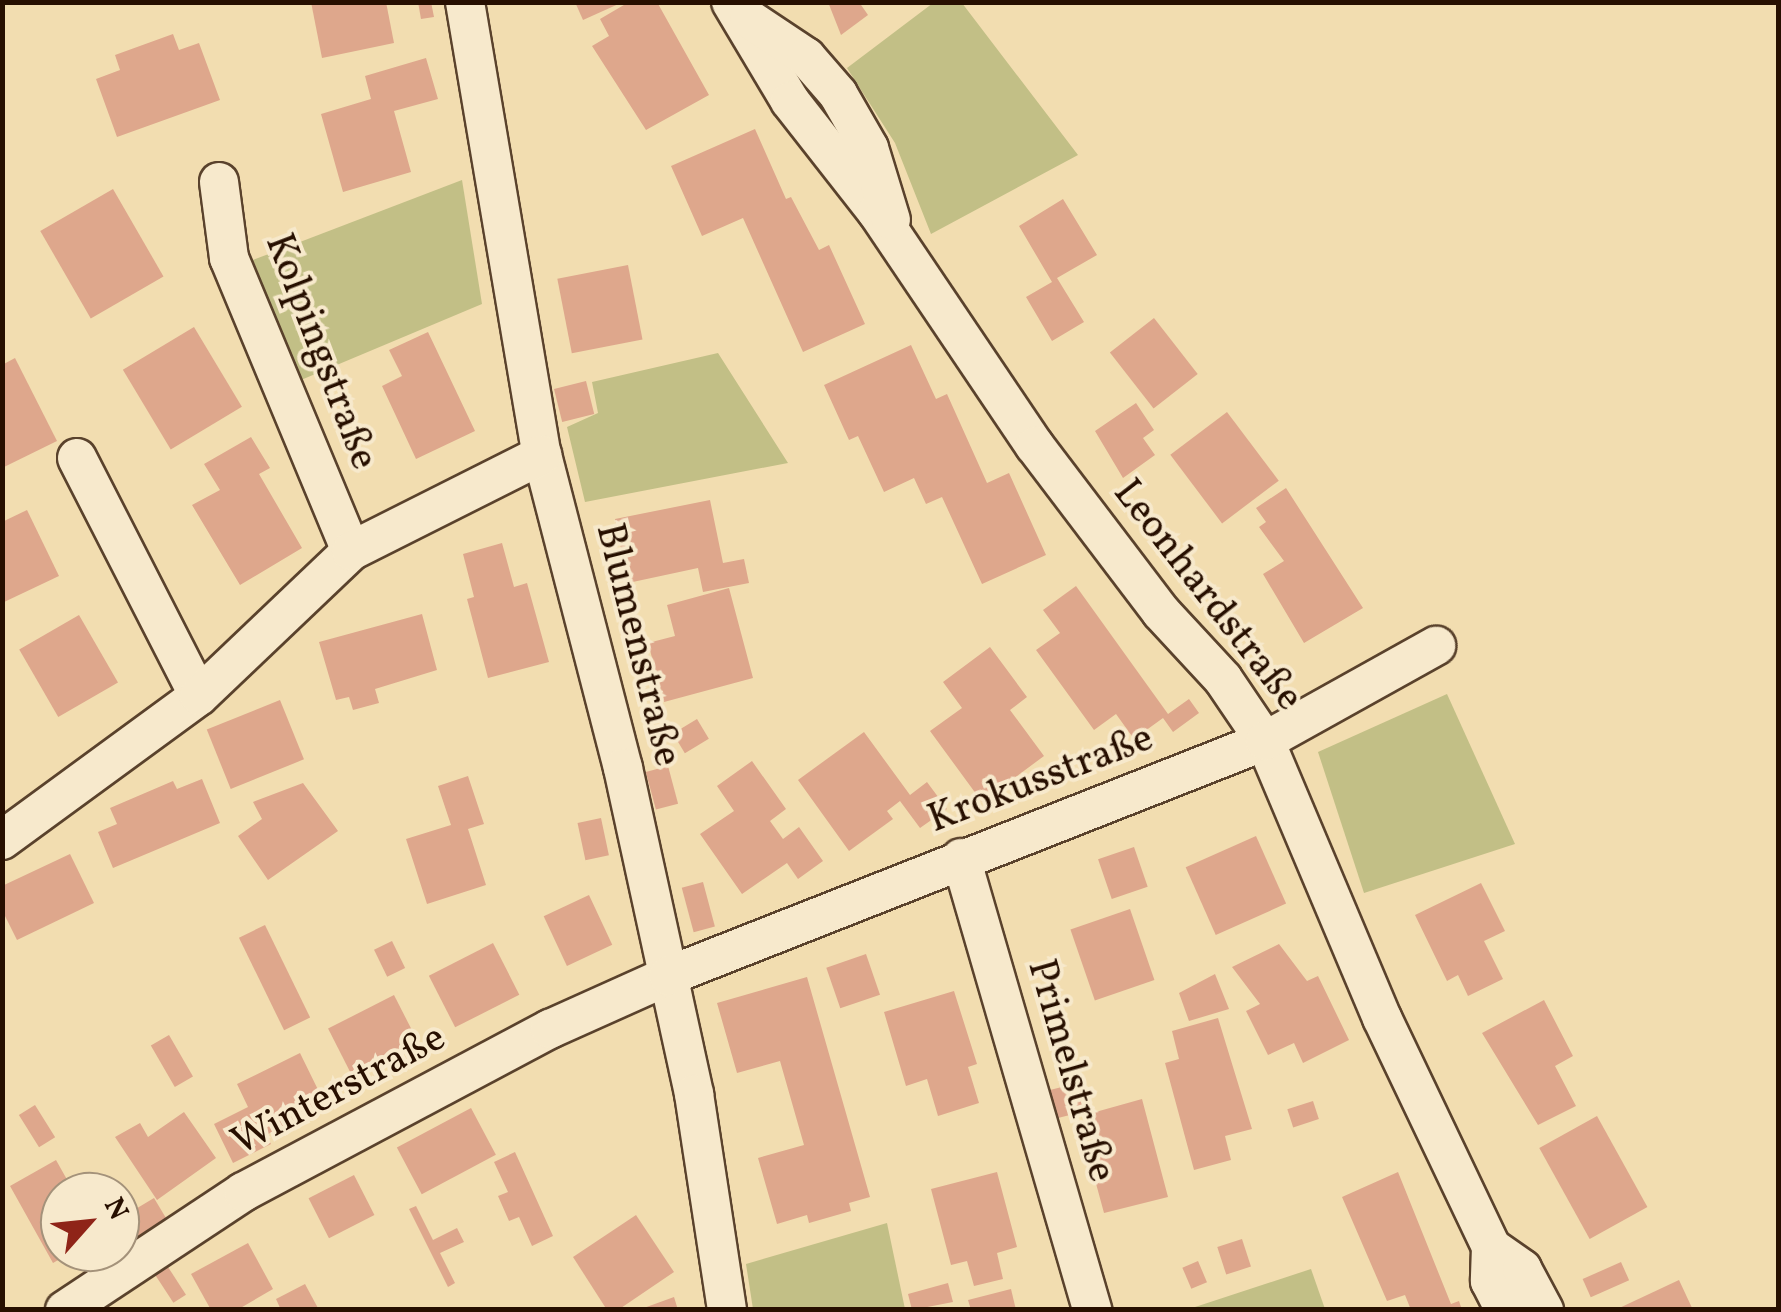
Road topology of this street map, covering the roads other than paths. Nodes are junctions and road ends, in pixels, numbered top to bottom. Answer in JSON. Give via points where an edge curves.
{"nodes":[{"id":1,"x":465,"y":2,"type":"edge"},
{"id":2,"x":736,"y":8,"type":"edge"},
{"id":3,"x":219,"y":182,"type":"dead end"},
{"id":4,"x":542,"y":455,"type":"junction"},
{"id":5,"x":77,"y":458,"type":"dead end"},
{"id":6,"x":351,"y":551,"type":"junction"},
{"id":7,"x":1436,"y":646,"type":"dead end"},
{"id":8,"x":199,"y":696,"type":"junction"},
{"id":9,"x":1265,"y":741,"type":"junction"},
{"id":10,"x":2,"y":840,"type":"edge"},
{"id":11,"x":961,"y":858,"type":"junction"},
{"id":12,"x":668,"y":976,"type":"junction"},
{"id":13,"x":1491,"y":1247,"type":"junction"},
{"id":14,"x":65,"y":1310,"type":"edge"},
{"id":15,"x":727,"y":1310,"type":"edge"},
{"id":16,"x":1092,"y":1310,"type":"edge"},
{"id":17,"x":1505,"y":1310,"type":"edge"},
{"id":18,"x":1544,"y":1310,"type":"edge"}],
"edges":[{"from":1,"to":4,"type":"street","name":"Blumenstraße"},
{"from":2,"to":9,"type":"street","name":"Leonhardstraße","via":[[790,100],[900,246],[1035,446]]},
{"from":3,"to":6,"type":"street","name":"Kolpingstraße","via":[[230,258]]},
{"from":4,"to":6,"type":"street"},
{"from":4,"to":12,"type":"street","name":"Blumenstraße","via":[[623,768]]},
{"from":5,"to":8,"type":"street"},
{"from":6,"to":8,"type":"street"},
{"from":7,"to":9,"type":"street","name":"Krokusstraße"},
{"from":8,"to":10,"type":"street"},
{"from":9,"to":11,"type":"street","name":"Krokusstraße"},
{"from":9,"to":13,"type":"street","name":"Leonhardstraße","via":[[1382,1018]]},
{"from":11,"to":12,"type":"street","name":"Krokusstraße"},
{"from":11,"to":16,"type":"street","name":"Primelstraße"},
{"from":12,"to":14,"type":"street","name":"Winterstraße","via":[[550,1029],[242,1192]]},
{"from":12,"to":15,"type":"street","name":"Blumenstraße"},
{"from":13,"to":17,"type":"street","name":"Leonhardstraße","via":[[1490,1281]]},
{"from":13,"to":18,"type":"street","name":"Leonhardstraße","via":[[1522,1268]]}]}
